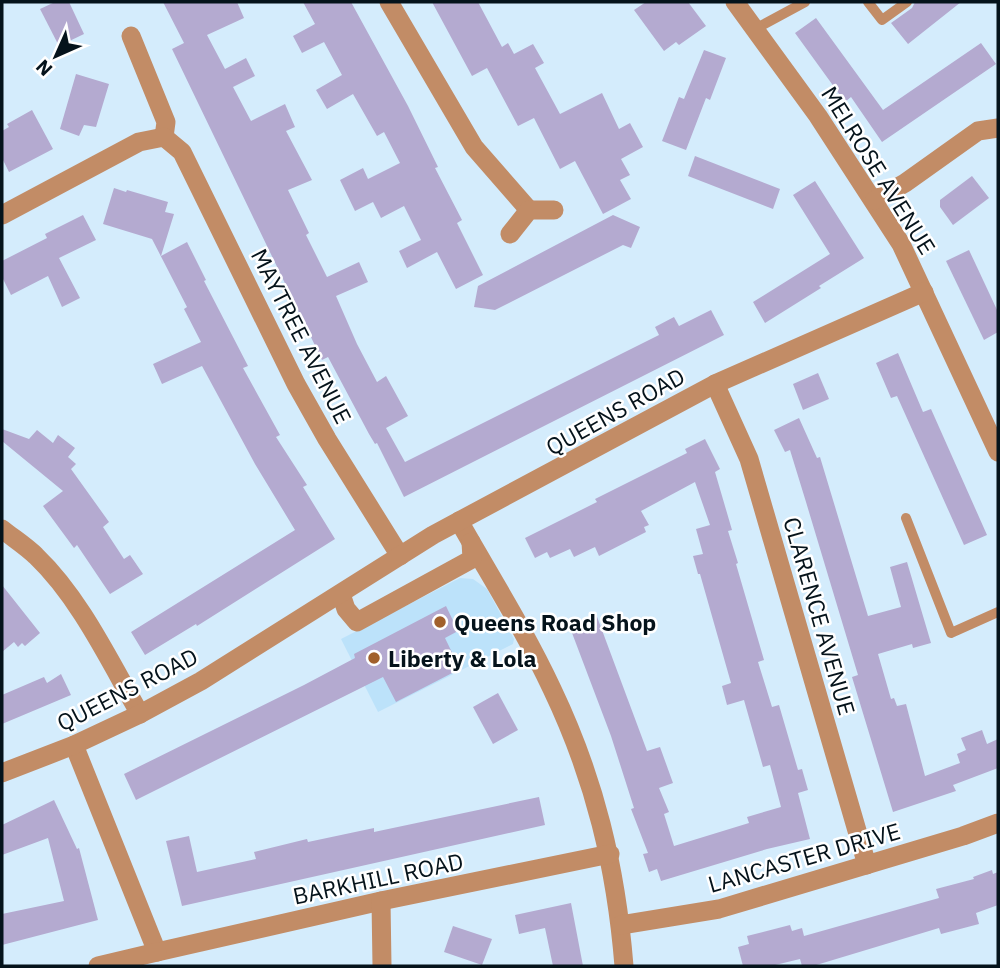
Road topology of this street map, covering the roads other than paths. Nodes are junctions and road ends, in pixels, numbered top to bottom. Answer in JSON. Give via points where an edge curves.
{"nodes":[{"id":1,"x":389,"y":2,"type":"edge"},
{"id":2,"x":735,"y":2,"type":"edge"},
{"id":3,"x":805,"y":2,"type":"edge"},
{"id":4,"x":867,"y":2,"type":"edge"},
{"id":5,"x":907,"y":2,"type":"edge"},
{"id":6,"x":755,"y":29,"type":"junction"},
{"id":7,"x":131,"y":36,"type":"dead end"},
{"id":8,"x":998,"y":128,"type":"edge"},
{"id":9,"x":164,"y":137,"type":"junction"},
{"id":10,"x":875,"y":200,"type":"junction"},
{"id":11,"x":529,"y":210,"type":"junction"},
{"id":12,"x":554,"y":210,"type":"dead end"},
{"id":13,"x":2,"y":215,"type":"edge"},
{"id":14,"x":510,"y":234,"type":"dead end"},
{"id":15,"x":924,"y":292,"type":"junction"},
{"id":16,"x":715,"y":384,"type":"junction"},
{"id":17,"x":998,"y":451,"type":"edge"},
{"id":18,"x":906,"y":518,"type":"dead end"},
{"id":19,"x":459,"y":521,"type":"junction"},
{"id":20,"x":2,"y":529,"type":"edge"},
{"id":21,"x":400,"y":556,"type":"junction"},
{"id":22,"x":476,"y":557,"type":"junction"},
{"id":23,"x":341,"y":594,"type":"junction"},
{"id":24,"x":998,"y":612,"type":"edge"},
{"id":25,"x":140,"y":714,"type":"junction"},
{"id":26,"x":74,"y":745,"type":"junction"},
{"id":27,"x":2,"y":773,"type":"edge"},
{"id":28,"x":998,"y":822,"type":"edge"},
{"id":29,"x":610,"y":854,"type":"junction"},
{"id":30,"x":867,"y":865,"type":"junction"},
{"id":31,"x":381,"y":901,"type":"junction"},
{"id":32,"x":621,"y":925,"type":"junction"},
{"id":33,"x":157,"y":952,"type":"junction"},
{"id":34,"x":98,"y":966,"type":"edge"},
{"id":35,"x":382,"y":966,"type":"edge"},
{"id":36,"x":624,"y":966,"type":"edge"}],
"edges":[{"from":1,"to":11,"type":"street","via":[[474,147]]},
{"from":2,"to":6,"type":"street","name":"MELROSE AVENUE"},
{"from":3,"to":6,"type":"lane"},
{"from":4,"to":5,"type":"lane","via":[[882,20]]},
{"from":6,"to":10,"type":"street","name":"MELROSE AVENUE"},
{"from":7,"to":9,"type":"street","via":[[166,122]]},
{"from":8,"to":10,"type":"street","via":[[978,131]]},
{"from":9,"to":13,"type":"street","via":[[139,142]]},
{"from":9,"to":21,"type":"street","name":"MAYTREE AVENUE","via":[[182,152],[302,395]]},
{"from":10,"to":15,"type":"street","name":"MELROSE AVENUE"},
{"from":11,"to":12,"type":"street"},
{"from":11,"to":14,"type":"street"},
{"from":15,"to":16,"type":"street","name":"QUEENS ROAD"},
{"from":15,"to":17,"type":"street","name":"MELROSE AVENUE"},
{"from":16,"to":19,"type":"street","name":"QUEENS ROAD"},
{"from":16,"to":30,"type":"street","name":"CLARENCE AVENUE","via":[[749,459]]},
{"from":18,"to":24,"type":"lane","via":[[951,633]]},
{"from":19,"to":21,"type":"street","name":"QUEENS ROAD"},
{"from":19,"to":22,"type":"street"},
{"from":20,"to":25,"type":"street","via":[[56,579]]},
{"from":21,"to":23,"type":"street","name":"QUEENS ROAD"},
{"from":22,"to":23,"type":"street","via":[[357,622]]},
{"from":22,"to":29,"type":"street","via":[[553,690],[586,773]]},
{"from":23,"to":25,"type":"street","name":"QUEENS ROAD"},
{"from":25,"to":26,"type":"street","name":"QUEENS ROAD"},
{"from":26,"to":27,"type":"street","name":"QUEENS ROAD"},
{"from":26,"to":33,"type":"street"},
{"from":28,"to":30,"type":"street","name":"LANCASTER DRIVE"},
{"from":29,"to":31,"type":"street","name":"BARKHILL ROAD"},
{"from":29,"to":32,"type":"street"},
{"from":30,"to":32,"type":"street","name":"LANCASTER DRIVE","via":[[719,909]]},
{"from":31,"to":33,"type":"street","name":"BARKHILL ROAD"},
{"from":31,"to":35,"type":"street"},
{"from":32,"to":36,"type":"street"},
{"from":33,"to":34,"type":"street","name":"BARKHILL ROAD"}]}
